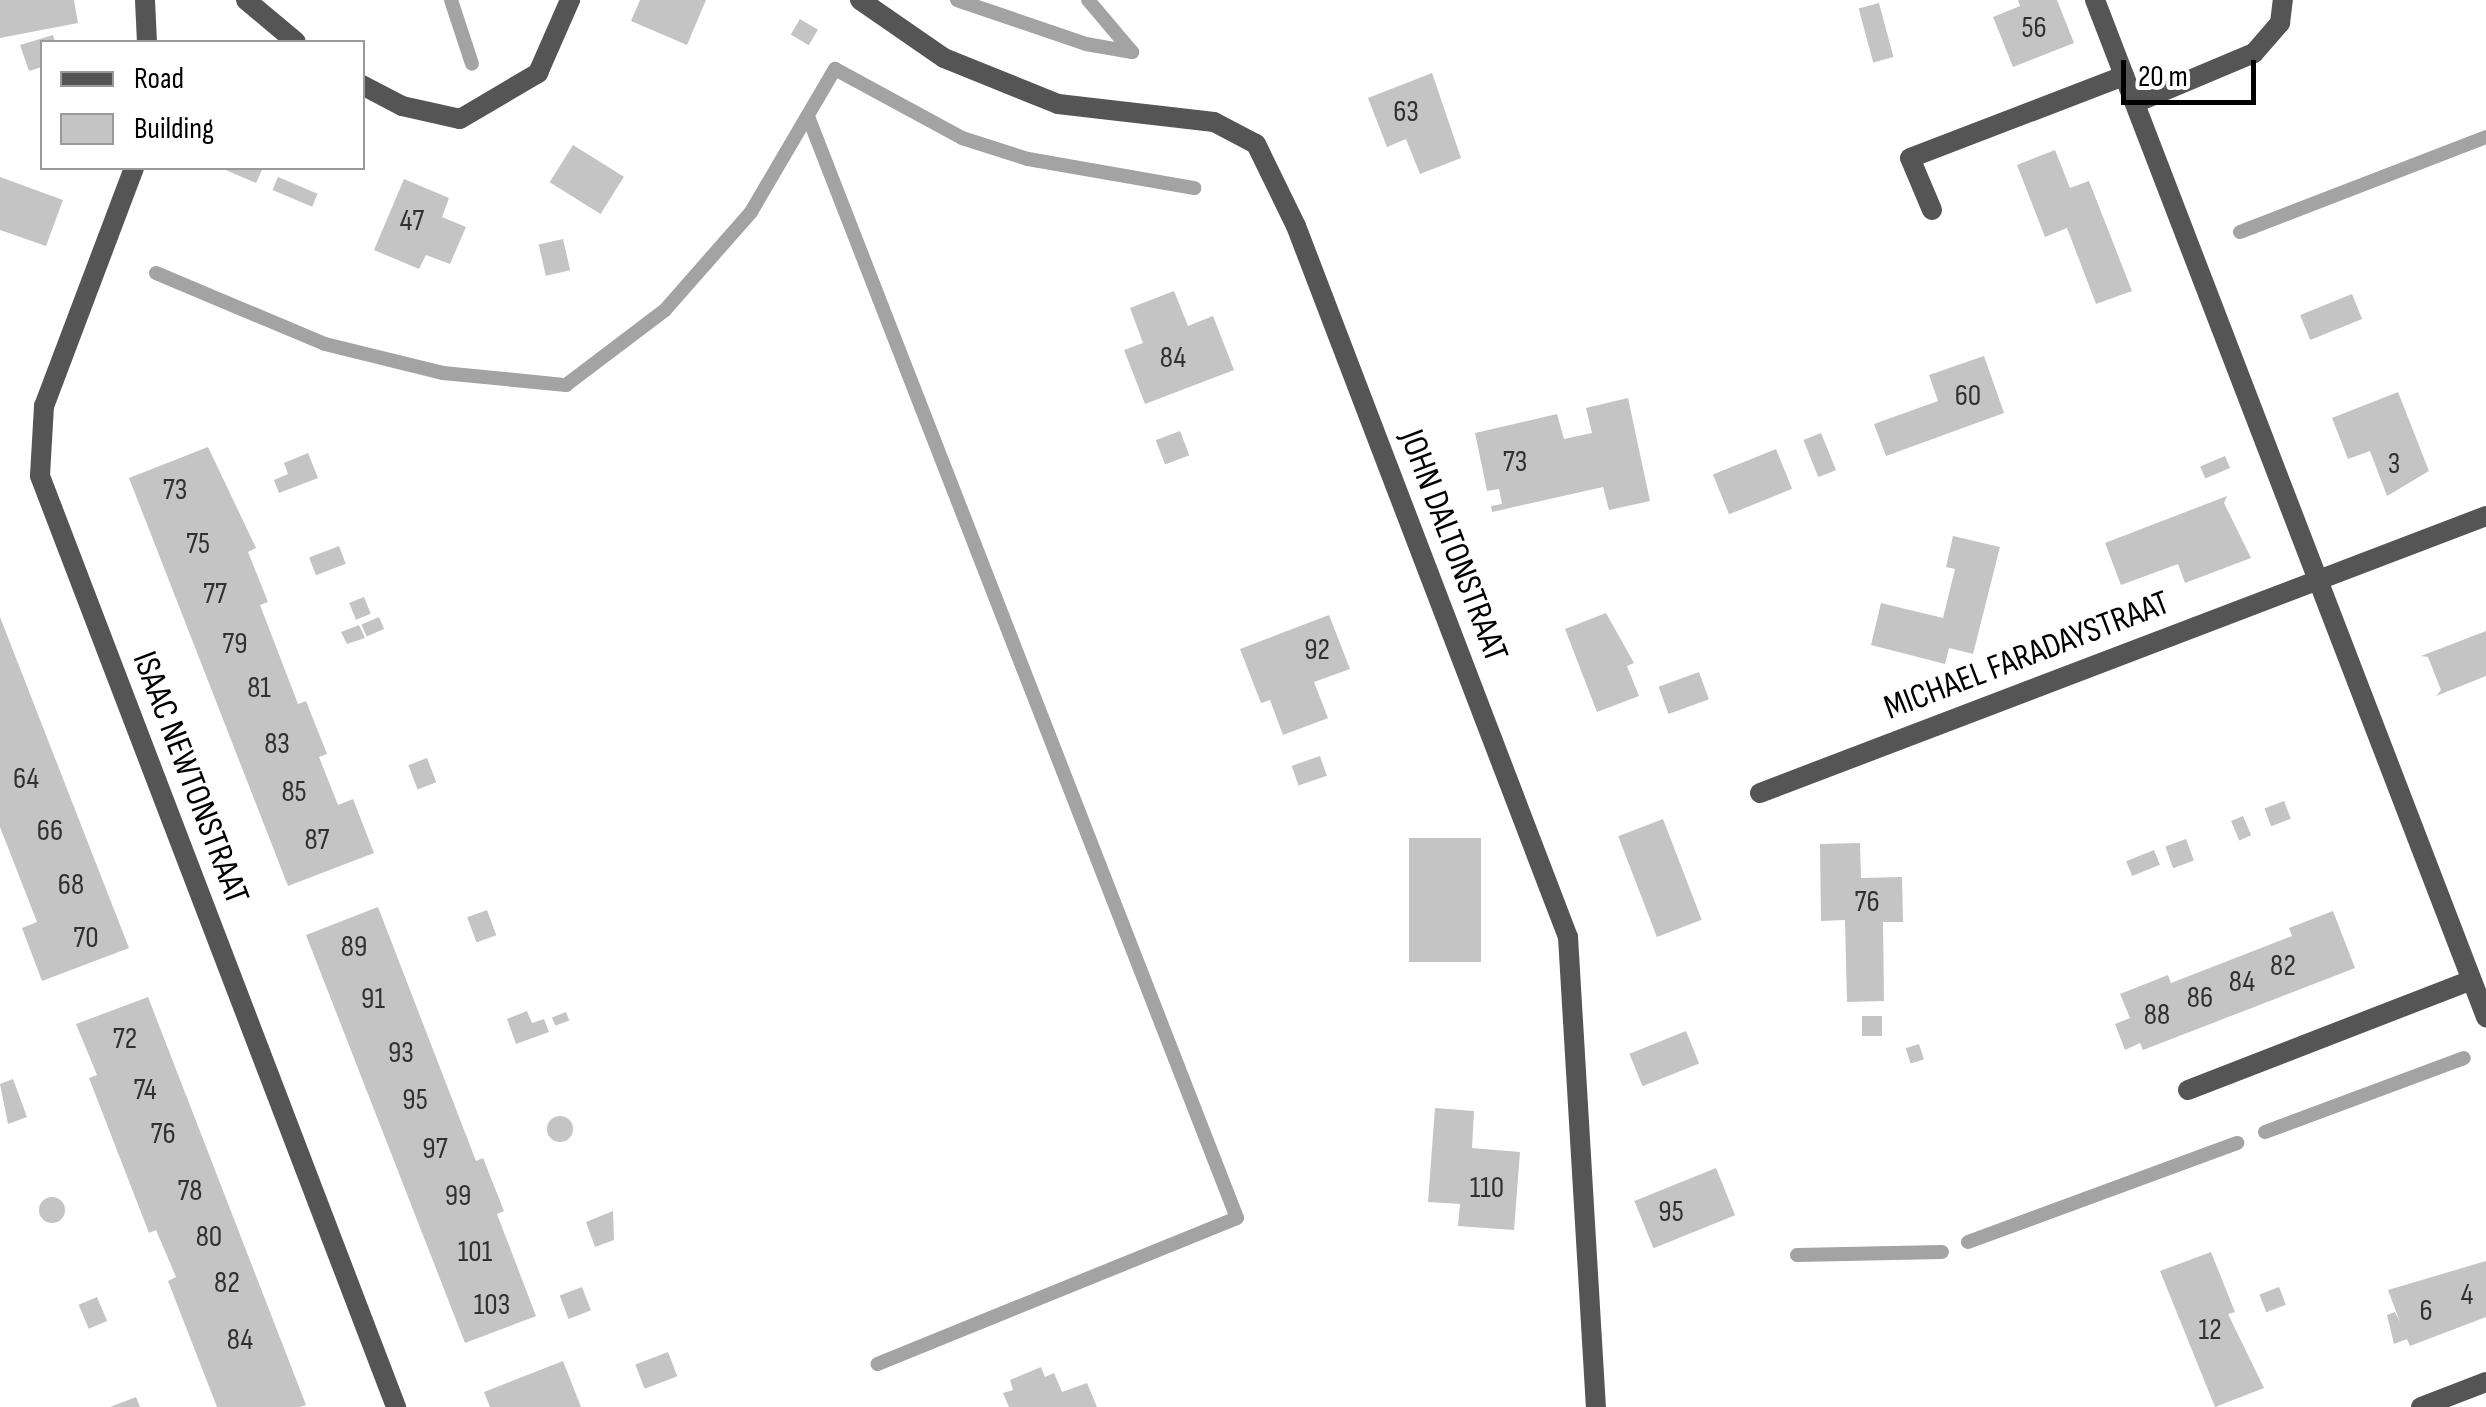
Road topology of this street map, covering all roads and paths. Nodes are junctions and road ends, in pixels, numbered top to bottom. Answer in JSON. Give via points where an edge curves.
{"nodes":[{"id":1,"x":145,"y":0,"type":"edge"},
{"id":2,"x":246,"y":0,"type":"edge"},
{"id":3,"x":570,"y":0,"type":"edge"},
{"id":4,"x":860,"y":0,"type":"edge"},
{"id":5,"x":2096,"y":0,"type":"edge"},
{"id":6,"x":2283,"y":0,"type":"edge"},
{"id":7,"x":147,"y":40,"type":"edge"},
{"id":8,"x":294,"y":40,"type":"edge"},
{"id":9,"x":2124,"y":76,"type":"junction"},
{"id":10,"x":365,"y":86,"type":"edge"},
{"id":11,"x":2135,"y":103,"type":"junction"},
{"id":12,"x":133,"y":170,"type":"edge"},
{"id":13,"x":1932,"y":210,"type":"dead end"},
{"id":14,"x":2486,"y":516,"type":"edge"},
{"id":15,"x":2317,"y":580,"type":"junction"},
{"id":16,"x":1760,"y":793,"type":"dead end"},
{"id":17,"x":2471,"y":980,"type":"junction"},
{"id":18,"x":2486,"y":1017,"type":"edge"},
{"id":19,"x":2188,"y":1090,"type":"dead end"},
{"id":20,"x":2486,"y":1382,"type":"edge"},
{"id":21,"x":396,"y":1407,"type":"edge"},
{"id":22,"x":1596,"y":1407,"type":"edge"},
{"id":23,"x":2421,"y":1407,"type":"edge"}],
"edges":[{"from":1,"to":7,"type":"street"},
{"from":2,"to":8,"type":"street"},
{"from":3,"to":10,"type":"street","via":[[538,72],[460,118],[402,106]]},
{"from":4,"to":22,"type":"street","name":"JOHN DALTONSTRAAT","via":[[944,58],[1058,104],[1214,122],[1256,144],[1296,226],[1568,936]]},
{"from":5,"to":9,"type":"street"},
{"from":6,"to":11,"type":"street","via":[[2280,22],[2254,54]]},
{"from":9,"to":11,"type":"street"},
{"from":9,"to":13,"type":"street","via":[[1910,158]]},
{"from":11,"to":15,"type":"street"},
{"from":12,"to":21,"type":"street","name":"ISAAC NEWTONSTRAAT","via":[[44,406],[40,476]]},
{"from":14,"to":15,"type":"street","name":"MICHAEL FARADAYSTRAAT"},
{"from":15,"to":16,"type":"street","name":"MICHAEL FARADAYSTRAAT"},
{"from":15,"to":17,"type":"street"},
{"from":17,"to":18,"type":"street"},
{"from":17,"to":19,"type":"street"},
{"from":20,"to":23,"type":"street"}]}
